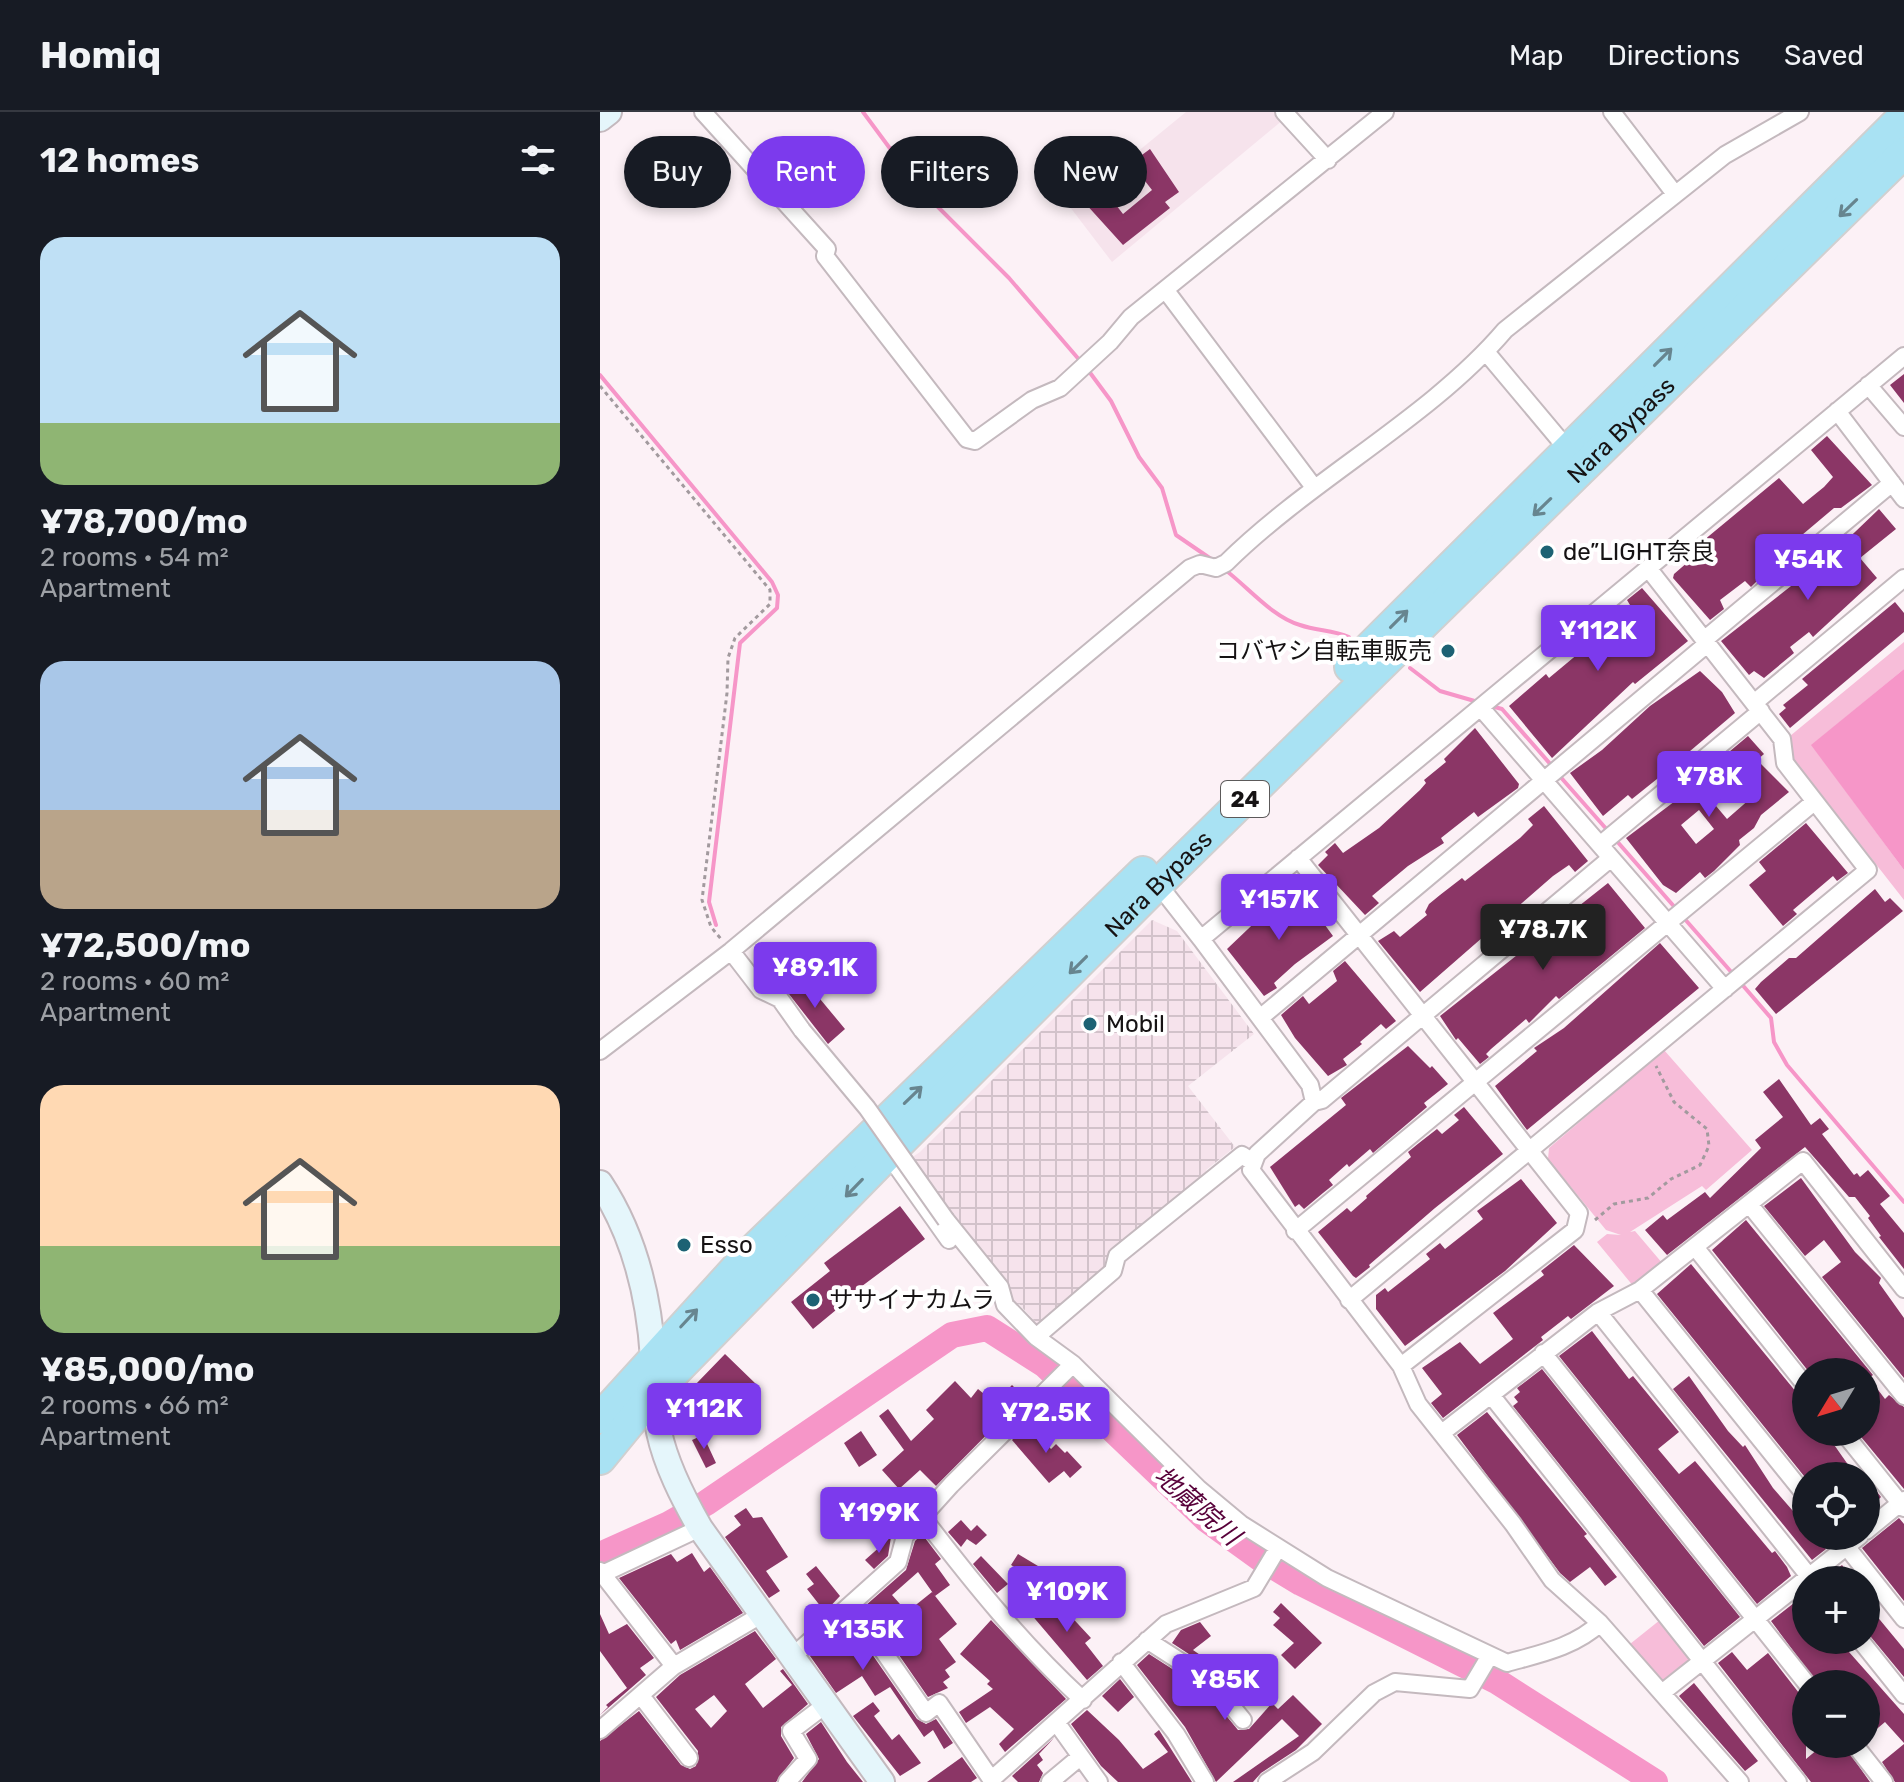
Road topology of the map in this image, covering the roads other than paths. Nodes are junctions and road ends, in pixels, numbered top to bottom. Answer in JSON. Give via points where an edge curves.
{"nodes":[{"id":1,"x":609,"y":112,"type":"edge"},
{"id":2,"x":703,"y":112,"type":"edge"},
{"id":3,"x":1284,"y":112,"type":"edge"},
{"id":4,"x":1385,"y":112,"type":"edge"},
{"id":5,"x":1612,"y":112,"type":"edge"},
{"id":6,"x":1800,"y":112,"type":"edge"},
{"id":7,"x":1904,"y":116,"type":"edge"},
{"id":8,"x":600,"y":119,"type":"edge"},
{"id":9,"x":1904,"y":153,"type":"edge"},
{"id":10,"x":1328,"y":160,"type":"junction"},
{"id":11,"x":1675,"y":194,"type":"junction"},
{"id":12,"x":1167,"y":292,"type":"junction"},
{"id":13,"x":1486,"y":352,"type":"junction"},
{"id":14,"x":1904,"y":356,"type":"edge"},
{"id":15,"x":1868,"y":385,"type":"junction"},
{"id":16,"x":1837,"y":411,"type":"junction"},
{"id":17,"x":1904,"y":427,"type":"edge"},
{"id":18,"x":1569,"y":451,"type":"junction"},
{"id":19,"x":1892,"y":483,"type":"junction"},
{"id":20,"x":1313,"y":486,"type":"junction"},
{"id":21,"x":1904,"y":499,"type":"edge"},
{"id":22,"x":1648,"y":568,"type":"junction"},
{"id":23,"x":1904,"y":578,"type":"edge"},
{"id":24,"x":1706,"y":642,"type":"junction"},
{"id":25,"x":1758,"y":707,"type":"junction"},
{"id":26,"x":1481,"y":708,"type":"junction"},
{"id":27,"x":1544,"y":780,"type":"junction"},
{"id":28,"x":1814,"y":802,"type":"junction"},
{"id":29,"x":1600,"y":845,"type":"junction"},
{"id":30,"x":1298,"y":858,"type":"junction"},
{"id":31,"x":1611,"y":858,"type":"junction"},
{"id":32,"x":1158,"y":884,"type":"junction"},
{"id":33,"x":1667,"y":922,"type":"junction"},
{"id":34,"x":1359,"y":935,"type":"junction"},
{"id":35,"x":1201,"y":939,"type":"junction"},
{"id":36,"x":731,"y":951,"type":"junction"},
{"id":37,"x":1725,"y":989,"type":"junction"},
{"id":38,"x":1423,"y":1015,"type":"junction"},
{"id":39,"x":1260,"y":1018,"type":"junction"},
{"id":40,"x":600,"y":1051,"type":"edge"},
{"id":41,"x":1476,"y":1081,"type":"junction"},
{"id":42,"x":1314,"y":1102,"type":"junction"},
{"id":43,"x":1531,"y":1150,"type":"junction"},
{"id":44,"x":888,"y":1154,"type":"junction"},
{"id":45,"x":1251,"y":1161,"type":"junction"},
{"id":46,"x":600,"y":1183,"type":"edge"},
{"id":47,"x":1749,"y":1204,"type":"junction"},
{"id":48,"x":1295,"y":1231,"type":"junction"},
{"id":49,"x":1695,"y":1247,"type":"junction"},
{"id":50,"x":1904,"y":1289,"type":"edge"},
{"id":51,"x":1640,"y":1290,"type":"junction"},
{"id":52,"x":1349,"y":1300,"type":"junction"},
{"id":53,"x":1005,"y":1305,"type":"junction"},
{"id":54,"x":1598,"y":1312,"type":"junction"},
{"id":55,"x":1036,"y":1337,"type":"junction"},
{"id":56,"x":1543,"y":1353,"type":"junction"},
{"id":57,"x":653,"y":1357,"type":"junction"},
{"id":58,"x":1401,"y":1366,"type":"junction"},
{"id":59,"x":1070,"y":1367,"type":"junction"},
{"id":60,"x":1792,"y":1368,"type":"edge"},
{"id":61,"x":655,"y":1392,"type":"junction"},
{"id":62,"x":1491,"y":1395,"type":"junction"},
{"id":63,"x":1904,"y":1396,"type":"edge"},
{"id":64,"x":600,"y":1418,"type":"edge"},
{"id":65,"x":1443,"y":1432,"type":"junction"},
{"id":66,"x":1855,"y":1446,"type":"edge"},
{"id":67,"x":600,"y":1459,"type":"edge"},
{"id":68,"x":1792,"y":1479,"type":"edge"},
{"id":69,"x":1903,"y":1504,"type":"edge"},
{"id":70,"x":924,"y":1519,"type":"junction"},
{"id":71,"x":1880,"y":1521,"type":"edge"},
{"id":72,"x":699,"y":1526,"type":"junction"},
{"id":73,"x":1277,"y":1550,"type":"junction"},
{"id":74,"x":1838,"y":1550,"type":"edge"},
{"id":75,"x":1855,"y":1550,"type":"edge"},
{"id":76,"x":1800,"y":1566,"type":"edge"},
{"id":77,"x":1822,"y":1566,"type":"edge"},
{"id":78,"x":601,"y":1573,"type":"edge"},
{"id":79,"x":1792,"y":1592,"type":"edge"},
{"id":80,"x":852,"y":1606,"type":"junction"},
{"id":81,"x":761,"y":1615,"type":"junction"},
{"id":82,"x":1756,"y":1619,"type":"junction"},
{"id":83,"x":1904,"y":1619,"type":"edge"},
{"id":84,"x":1600,"y":1623,"type":"junction"},
{"id":85,"x":1147,"y":1640,"type":"junction"},
{"id":86,"x":1871,"y":1654,"type":"edge"},
{"id":87,"x":793,"y":1656,"type":"junction"},
{"id":88,"x":1488,"y":1661,"type":"junction"},
{"id":89,"x":1703,"y":1661,"type":"junction"},
{"id":90,"x":1121,"y":1662,"type":"junction"},
{"id":91,"x":674,"y":1666,"type":"junction"},
{"id":92,"x":1796,"y":1670,"type":"edge"},
{"id":93,"x":1663,"y":1692,"type":"junction"},
{"id":94,"x":1904,"y":1695,"type":"edge"},
{"id":95,"x":642,"y":1697,"type":"junction"},
{"id":96,"x":1083,"y":1700,"type":"junction"},
{"id":97,"x":828,"y":1703,"type":"junction"},
{"id":98,"x":1243,"y":1720,"type":"dead end"},
{"id":99,"x":1056,"y":1722,"type":"junction"},
{"id":100,"x":600,"y":1730,"type":"edge"},
{"id":101,"x":1080,"y":1757,"type":"junction"},
{"id":102,"x":689,"y":1758,"type":"dead end"},
{"id":103,"x":1865,"y":1758,"type":"edge"},
{"id":104,"x":992,"y":1781,"type":"edge"},
{"id":105,"x":787,"y":1782,"type":"edge"},
{"id":106,"x":882,"y":1782,"type":"edge"},
{"id":107,"x":1050,"y":1782,"type":"edge"},
{"id":108,"x":1099,"y":1782,"type":"edge"},
{"id":109,"x":1205,"y":1782,"type":"edge"},
{"id":110,"x":1267,"y":1782,"type":"edge"},
{"id":111,"x":1740,"y":1782,"type":"edge"},
{"id":112,"x":1798,"y":1782,"type":"edge"},
{"id":113,"x":1884,"y":1782,"type":"edge"}],
"edges":[{"from":1,"to":8,"type":"main road"},
{"from":2,"to":12,"type":"street","via":[[827,249],[825,256],[967,439],[975,441],[1032,400],[1060,388],[1131,317]]},
{"from":3,"to":10,"type":"street"},
{"from":4,"to":10,"type":"street"},
{"from":5,"to":11,"type":"street"},
{"from":6,"to":11,"type":"street","via":[[1725,155]]},
{"from":18,"to":7,"type":"highway","name":"Nara Bypass","number":"24","one_way":true},
{"from":9,"to":32,"type":"highway","name":"Nara Bypass","number":"24","one_way":true},
{"from":10,"to":12,"type":"street"},
{"from":11,"to":13,"type":"street","via":[[1505,330]]},
{"from":12,"to":20,"type":"street"},
{"from":13,"to":18,"type":"street"},
{"from":13,"to":20,"type":"street"},
{"from":14,"to":15,"type":"street"},
{"from":15,"to":16,"type":"street"},
{"from":15,"to":17,"type":"street"},
{"from":16,"to":19,"type":"street"},
{"from":16,"to":22,"type":"street"},
{"from":57,"to":18,"type":"highway","name":"Nara Bypass","number":"24","one_way":true,"via":[[752,1251]]},
{"from":19,"to":21,"type":"street"},
{"from":19,"to":24,"type":"street"},
{"from":20,"to":36,"type":"street","via":[[1221,565],[1190,568]]},
{"from":22,"to":24,"type":"street"},
{"from":22,"to":26,"type":"street"},
{"from":23,"to":25,"type":"street"},
{"from":24,"to":25,"type":"street"},
{"from":24,"to":27,"type":"street"},
{"from":25,"to":28,"type":"street","via":[[1782,739],[1785,763]]},
{"from":25,"to":29,"type":"street"},
{"from":26,"to":27,"type":"street"},
{"from":26,"to":30,"type":"street"},
{"from":27,"to":29,"type":"street"},
{"from":27,"to":34,"type":"street"},
{"from":28,"to":33,"type":"street"},
{"from":28,"to":37,"type":"street","via":[[1868,870]]},
{"from":29,"to":31,"type":"street"},
{"from":30,"to":34,"type":"street"},
{"from":30,"to":35,"type":"street"},
{"from":31,"to":33,"type":"street"},
{"from":31,"to":38,"type":"street"},
{"from":32,"to":35,"type":"street"},
{"from":32,"to":44,"type":"highway","name":"Nara Bypass","number":"24","one_way":true},
{"from":33,"to":37,"type":"street"},
{"from":33,"to":41,"type":"street"},
{"from":34,"to":38,"type":"street"},
{"from":34,"to":39,"type":"street"},
{"from":35,"to":39,"type":"street"},
{"from":36,"to":40,"type":"street"},
{"from":36,"to":53,"type":"street","bridge":true,"via":[[761,990],[780,999],[867,1108],[1000,1287]]},
{"from":37,"to":43,"type":"street"},
{"from":38,"to":41,"type":"street"},
{"from":38,"to":42,"type":"street"},
{"from":39,"to":42,"type":"street","via":[[1310,1085]]},
{"from":41,"to":43,"type":"street"},
{"from":41,"to":48,"type":"street"},
{"from":42,"to":45,"type":"street"},
{"from":43,"to":52,"type":"street"},
{"from":43,"to":58,"type":"street","via":[[1579,1213],[1575,1230]]},
{"from":44,"to":53,"type":"street","via":[[939,1227]]},
{"from":44,"to":61,"type":"highway","name":"Nara Bypass","number":"24","one_way":true},
{"from":45,"to":48,"type":"street","via":[[1255,1179]]},
{"from":45,"to":55,"type":"street","via":[[1242,1155],[1117,1256],[1113,1271]]},
{"from":46,"to":57,"type":"main road","via":[[639,1267]]},
{"from":47,"to":49,"type":"street"},
{"from":47,"to":50,"type":"street","via":[[1803,1161]]},
{"from":47,"to":63,"type":"street"},
{"from":48,"to":52,"type":"street"},
{"from":49,"to":51,"type":"street"},
{"from":49,"to":60,"type":"street"},
{"from":51,"to":54,"type":"street"},
{"from":51,"to":68,"type":"street"},
{"from":52,"to":58,"type":"street"},
{"from":53,"to":55,"type":"street"},
{"from":54,"to":56,"type":"street"},
{"from":54,"to":76,"type":"street"},
{"from":55,"to":59,"type":"street"},
{"from":56,"to":62,"type":"street"},
{"from":56,"to":82,"type":"street"},
{"from":57,"to":61,"type":"main road"},
{"from":57,"to":64,"type":"highway","name":"Nara Bypass","number":"24"},
{"from":58,"to":65,"type":"street","via":[[1418,1404]]},
{"from":59,"to":70,"type":"street","via":[[951,1485]]},
{"from":59,"to":73,"type":"street","via":[[1199,1489]]},
{"from":61,"to":67,"type":"highway","name":"Nara Bypass","number":"24"},
{"from":61,"to":72,"type":"main road","via":[[659,1432]]},
{"from":62,"to":65,"type":"street"},
{"from":62,"to":89,"type":"street"},
{"from":65,"to":84,"type":"street","via":[[1552,1580]]},
{"from":66,"to":69,"type":"street"},
{"from":69,"to":71,"type":"street"},
{"from":70,"to":80,"type":"street","via":[[905,1536],[898,1562]]},
{"from":70,"to":96,"type":"street","via":[[978,1590]]},
{"from":72,"to":78,"type":"street"},
{"from":72,"to":81,"type":"main road"},
{"from":73,"to":85,"type":"street","via":[[1254,1588],[1166,1624]]},
{"from":73,"to":88,"type":"street"},
{"from":74,"to":77,"type":"street"},
{"from":75,"to":83,"type":"street"},
{"from":78,"to":91,"type":"street"},
{"from":79,"to":82,"type":"street"},
{"from":80,"to":87,"type":"street"},
{"from":80,"to":104,"type":"street","via":[[926,1713],[939,1703]]},
{"from":81,"to":87,"type":"main road"},
{"from":81,"to":91,"type":"street"},
{"from":82,"to":89,"type":"street"},
{"from":82,"to":92,"type":"street"},
{"from":84,"to":88,"type":"street","via":[[1558,1648],[1507,1663]]},
{"from":84,"to":93,"type":"street"},
{"from":85,"to":90,"type":"street"},
{"from":85,"to":98,"type":"street","via":[[1212,1682]]},
{"from":86,"to":94,"type":"street"},
{"from":87,"to":97,"type":"main road"},
{"from":88,"to":110,"type":"street","via":[[1470,1689],[1395,1682],[1374,1693],[1313,1752]]},
{"from":89,"to":93,"type":"street"},
{"from":89,"to":112,"type":"street"},
{"from":90,"to":96,"type":"street"},
{"from":90,"to":109,"type":"street"},
{"from":91,"to":95,"type":"street"},
{"from":93,"to":111,"type":"street"},
{"from":95,"to":100,"type":"street"},
{"from":95,"to":102,"type":"street"},
{"from":96,"to":99,"type":"street"},
{"from":97,"to":105,"type":"street","via":[[791,1731],[808,1759]]},
{"from":97,"to":106,"type":"main road"},
{"from":99,"to":101,"type":"street"},
{"from":99,"to":104,"type":"street"},
{"from":101,"to":107,"type":"street"},
{"from":101,"to":108,"type":"street"},
{"from":103,"to":113,"type":"street"}]}
